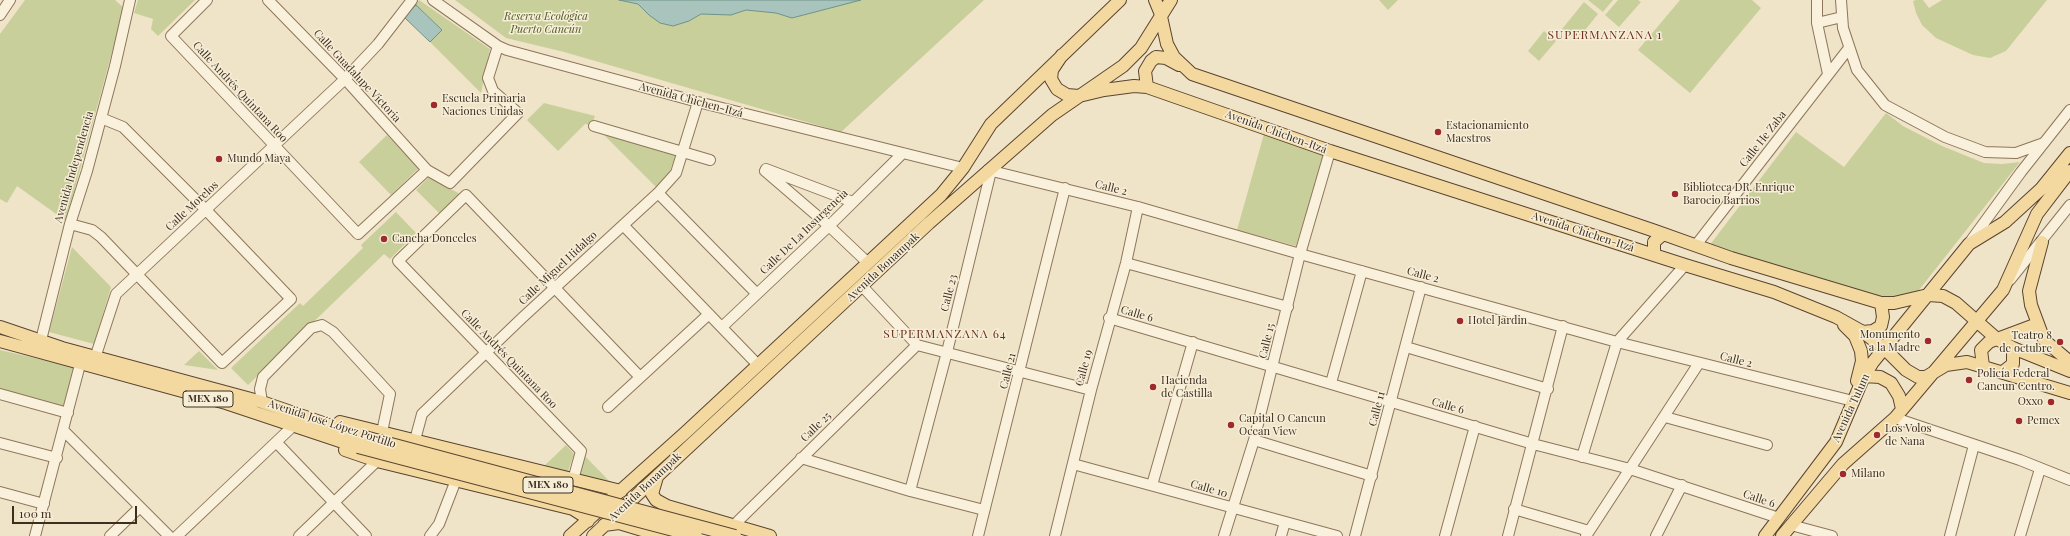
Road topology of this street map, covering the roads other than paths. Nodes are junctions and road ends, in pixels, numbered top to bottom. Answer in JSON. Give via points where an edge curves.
{"nodes":[{"id":1,"x":10,"y":0,"type":"edge"},
{"id":2,"x":129,"y":0,"type":"edge"},
{"id":3,"x":207,"y":0,"type":"edge"},
{"id":4,"x":268,"y":0,"type":"edge"},
{"id":5,"x":412,"y":0,"type":"edge"},
{"id":6,"x":433,"y":0,"type":"edge"},
{"id":7,"x":1120,"y":0,"type":"edge"},
{"id":8,"x":1155,"y":0,"type":"edge"},
{"id":9,"x":1171,"y":0,"type":"edge"},
{"id":10,"x":1817,"y":0,"type":"edge"},
{"id":11,"x":1841,"y":0,"type":"edge"},
{"id":12,"x":0,"y":15,"type":"edge"},
{"id":13,"x":1842,"y":17,"type":"junction"},
{"id":14,"x":1161,"y":18,"type":"junction"},
{"id":15,"x":1817,"y":23,"type":"junction"},
{"id":16,"x":498,"y":46,"type":"junction"},
{"id":17,"x":1849,"y":48,"type":"junction"},
{"id":18,"x":1062,"y":55,"type":"junction"},
{"id":19,"x":1182,"y":67,"type":"junction"},
{"id":20,"x":1828,"y":74,"type":"junction"},
{"id":21,"x":344,"y":79,"type":"junction"},
{"id":22,"x":1147,"y":86,"type":"junction"},
{"id":23,"x":1079,"y":96,"type":"junction"},
{"id":24,"x":698,"y":102,"type":"junction"},
{"id":25,"x":2070,"y":110,"type":"edge"},
{"id":26,"x":101,"y":118,"type":"junction"},
{"id":27,"x":594,"y":126,"type":"dead end"},
{"id":28,"x":2044,"y":143,"type":"junction"},
{"id":29,"x":274,"y":146,"type":"junction"},
{"id":30,"x":1330,"y":151,"type":"junction"},
{"id":31,"x":683,"y":153,"type":"junction"},
{"id":32,"x":903,"y":153,"type":"junction"},
{"id":33,"x":2070,"y":153,"type":"edge"},
{"id":34,"x":710,"y":160,"type":"dead end"},
{"id":35,"x":963,"y":168,"type":"junction"},
{"id":36,"x":427,"y":170,"type":"junction"},
{"id":37,"x":990,"y":171,"type":"junction"},
{"id":38,"x":2070,"y":171,"type":"edge"},
{"id":39,"x":1065,"y":188,"type":"junction"},
{"id":40,"x":658,"y":193,"type":"junction"},
{"id":41,"x":853,"y":202,"type":"junction"},
{"id":42,"x":2070,"y":205,"type":"edge"},
{"id":43,"x":1138,"y":207,"type":"junction"},
{"id":44,"x":206,"y":210,"type":"junction"},
{"id":45,"x":2066,"y":214,"type":"edge"},
{"id":46,"x":70,"y":224,"type":"junction"},
{"id":47,"x":623,"y":225,"type":"junction"},
{"id":48,"x":829,"y":226,"type":"junction"},
{"id":49,"x":1663,"y":234,"type":"junction"},
{"id":50,"x":2042,"y":242,"type":"junction"},
{"id":51,"x":1969,"y":244,"type":"junction"},
{"id":52,"x":1696,"y":245,"type":"junction"},
{"id":53,"x":1300,"y":254,"type":"junction"},
{"id":54,"x":1654,"y":255,"type":"junction"},
{"id":55,"x":1731,"y":258,"type":"junction"},
{"id":56,"x":868,"y":263,"type":"junction"},
{"id":57,"x":1126,"y":263,"type":"junction"},
{"id":58,"x":1684,"y":266,"type":"junction"},
{"id":59,"x":1362,"y":271,"type":"junction"},
{"id":60,"x":137,"y":274,"type":"junction"},
{"id":61,"x":1720,"y":276,"type":"junction"},
{"id":62,"x":862,"y":286,"type":"junction"},
{"id":63,"x":1420,"y":287,"type":"junction"},
{"id":64,"x":554,"y":288,"type":"junction"},
{"id":65,"x":2002,"y":290,"type":"junction"},
{"id":66,"x":756,"y":294,"type":"junction"},
{"id":67,"x":1928,"y":295,"type":"junction"},
{"id":68,"x":1881,"y":303,"type":"junction"},
{"id":69,"x":1288,"y":307,"type":"junction"},
{"id":70,"x":709,"y":314,"type":"junction"},
{"id":71,"x":1836,"y":317,"type":"junction"},
{"id":72,"x":1109,"y":318,"type":"junction"},
{"id":73,"x":1975,"y":321,"type":"junction"},
{"id":74,"x":2037,"y":324,"type":"junction"},
{"id":75,"x":1563,"y":326,"type":"junction"},
{"id":76,"x":0,"y":327,"type":"edge"},
{"id":77,"x":722,"y":327,"type":"junction"},
{"id":78,"x":1863,"y":332,"type":"junction"},
{"id":79,"x":1997,"y":339,"type":"junction"},
{"id":80,"x":41,"y":340,"type":"junction"},
{"id":81,"x":0,"y":341,"type":"edge"},
{"id":82,"x":1193,"y":342,"type":"junction"},
{"id":83,"x":1617,"y":342,"type":"junction"},
{"id":84,"x":917,"y":345,"type":"junction"},
{"id":85,"x":1406,"y":348,"type":"junction"},
{"id":86,"x":2013,"y":348,"type":"junction"},
{"id":87,"x":1885,"y":349,"type":"junction"},
{"id":88,"x":947,"y":352,"type":"junction"},
{"id":89,"x":486,"y":353,"type":"junction"},
{"id":90,"x":88,"y":360,"type":"junction"},
{"id":91,"x":2070,"y":362,"type":"edge"},
{"id":92,"x":1699,"y":363,"type":"junction"},
{"id":93,"x":758,"y":365,"type":"junction"},
{"id":94,"x":1273,"y":365,"type":"junction"},
{"id":95,"x":1983,"y":366,"type":"junction"},
{"id":96,"x":1020,"y":371,"type":"junction"},
{"id":97,"x":2070,"y":371,"type":"edge"},
{"id":98,"x":2003,"y":372,"type":"junction"},
{"id":99,"x":1933,"y":373,"type":"junction"},
{"id":100,"x":1864,"y":376,"type":"junction"},
{"id":101,"x":640,"y":377,"type":"junction"},
{"id":102,"x":1330,"y":383,"type":"junction"},
{"id":103,"x":1548,"y":389,"type":"junction"},
{"id":104,"x":1091,"y":390,"type":"junction"},
{"id":105,"x":2070,"y":393,"type":"edge"},
{"id":106,"x":0,"y":394,"type":"edge"},
{"id":107,"x":1853,"y":401,"type":"junction"},
{"id":108,"x":262,"y":402,"type":"junction"},
{"id":109,"x":1391,"y":402,"type":"junction"},
{"id":110,"x":608,"y":407,"type":"dead end"},
{"id":111,"x":294,"y":412,"type":"junction"},
{"id":112,"x":68,"y":413,"type":"junction"},
{"id":113,"x":1899,"y":413,"type":"junction"},
{"id":114,"x":1665,"y":417,"type":"junction"},
{"id":115,"x":293,"y":426,"type":"junction"},
{"id":116,"x":1474,"y":426,"type":"junction"},
{"id":117,"x":64,"y":430,"type":"junction"},
{"id":118,"x":382,"y":432,"type":"junction"},
{"id":119,"x":415,"y":440,"type":"junction"},
{"id":120,"x":1254,"y":440,"type":"junction"},
{"id":121,"x":0,"y":442,"type":"edge"},
{"id":122,"x":276,"y":442,"type":"junction"},
{"id":123,"x":359,"y":442,"type":"junction"},
{"id":124,"x":1533,"y":444,"type":"junction"},
{"id":125,"x":1767,"y":445,"type":"dead end"},
{"id":126,"x":1974,"y":445,"type":"junction"},
{"id":127,"x":1582,"y":457,"type":"junction"},
{"id":128,"x":57,"y":458,"type":"junction"},
{"id":129,"x":802,"y":458,"type":"junction"},
{"id":130,"x":377,"y":461,"type":"junction"},
{"id":131,"x":1073,"y":464,"type":"junction"},
{"id":132,"x":1630,"y":469,"type":"junction"},
{"id":133,"x":2040,"y":469,"type":"junction"},
{"id":134,"x":657,"y":476,"type":"junction"},
{"id":135,"x":1372,"y":476,"type":"junction"},
{"id":136,"x":572,"y":479,"type":"junction"},
{"id":137,"x":456,"y":480,"type":"junction"},
{"id":138,"x":2070,"y":480,"type":"edge"},
{"id":139,"x":1152,"y":485,"type":"junction"},
{"id":140,"x":1682,"y":485,"type":"junction"},
{"id":141,"x":621,"y":491,"type":"junction"},
{"id":142,"x":910,"y":491,"type":"junction"},
{"id":143,"x":0,"y":492,"type":"edge"},
{"id":144,"x":334,"y":503,"type":"junction"},
{"id":145,"x":44,"y":504,"type":"junction"},
{"id":146,"x":560,"y":506,"type":"junction"},
{"id":147,"x":667,"y":506,"type":"junction"},
{"id":148,"x":140,"y":507,"type":"junction"},
{"id":149,"x":1232,"y":508,"type":"junction"},
{"id":150,"x":1514,"y":509,"type":"junction"},
{"id":151,"x":984,"y":510,"type":"junction"},
{"id":152,"x":1779,"y":518,"type":"junction"},
{"id":153,"x":588,"y":521,"type":"junction"},
{"id":154,"x":1285,"y":522,"type":"junction"},
{"id":155,"x":1791,"y":525,"type":"junction"},
{"id":156,"x":604,"y":526,"type":"junction"},
{"id":157,"x":630,"y":531,"type":"edge"},
{"id":158,"x":734,"y":531,"type":"edge"},
{"id":159,"x":1587,"y":534,"type":"edge"},
{"id":160,"x":660,"y":535,"type":"edge"},
{"id":161,"x":35,"y":536,"type":"edge"},
{"id":162,"x":110,"y":536,"type":"edge"},
{"id":163,"x":169,"y":536,"type":"edge"},
{"id":164,"x":177,"y":536,"type":"edge"},
{"id":165,"x":299,"y":536,"type":"edge"},
{"id":166,"x":366,"y":536,"type":"edge"},
{"id":167,"x":430,"y":536,"type":"edge"},
{"id":168,"x":570,"y":536,"type":"edge"},
{"id":169,"x":593,"y":536,"type":"edge"},
{"id":170,"x":696,"y":536,"type":"edge"},
{"id":171,"x":770,"y":536,"type":"edge"},
{"id":172,"x":978,"y":536,"type":"edge"},
{"id":173,"x":1056,"y":536,"type":"edge"},
{"id":174,"x":1224,"y":536,"type":"edge"},
{"id":175,"x":1281,"y":536,"type":"edge"},
{"id":176,"x":1337,"y":536,"type":"edge"},
{"id":177,"x":1355,"y":536,"type":"edge"},
{"id":178,"x":1445,"y":536,"type":"edge"},
{"id":179,"x":1508,"y":536,"type":"edge"},
{"id":180,"x":1656,"y":536,"type":"edge"},
{"id":181,"x":1765,"y":536,"type":"edge"},
{"id":182,"x":1782,"y":536,"type":"edge"},
{"id":183,"x":1832,"y":536,"type":"edge"},
{"id":184,"x":1950,"y":536,"type":"edge"},
{"id":185,"x":2020,"y":536,"type":"edge"}],
"edges":[{"from":1,"to":12,"type":"street"},
{"from":2,"to":26,"type":"street","name":"Avenida Independencia"},
{"from":3,"to":29,"type":"street","name":"Calle Andrés Quintana Roo","via":[[171,36]]},
{"from":4,"to":21,"type":"street","name":"Calle Guadalupe Victoria"},
{"from":5,"to":21,"type":"street","name":"Calle Morelos","via":[[378,44]]},
{"from":6,"to":16,"type":"street","name":"Avenida Chichen-Itzá"},
{"from":7,"to":18,"type":"main road","name":"Avenida Bonampak"},
{"from":8,"to":14,"type":"main road"},
{"from":9,"to":14,"type":"main road","name":"Avenida Bonampak"},
{"from":10,"to":15,"type":"street"},
{"from":11,"to":13,"type":"street"},
{"from":13,"to":15,"type":"street"},
{"from":13,"to":17,"type":"street"},
{"from":14,"to":19,"type":"main road","via":[[1167,44]]},
{"from":14,"to":23,"type":"main road","name":"Avenida Bonampak","via":[[1141,48],[1123,66]]},
{"from":15,"to":20,"type":"street"},
{"from":16,"to":24,"type":"street","name":"Avenida Chichen-Itzá"},
{"from":16,"to":36,"type":"street","name":"Calle Guadalupe Victoria","via":[[488,78],[493,91],[518,113],[450,183]]},
{"from":17,"to":20,"type":"street","name":"Calle He Zaba"},
{"from":17,"to":28,"type":"street","via":[[1857,70],[1885,105],[1945,137],[1984,152],[2016,153]]},
{"from":18,"to":23,"type":"main road","via":[[1052,70],[1052,82],[1060,92]]},
{"from":18,"to":35,"type":"main road","name":"Avenida Bonampak","via":[[991,124]]},
{"from":19,"to":22,"type":"main road","via":[[1166,58],[1156,58],[1146,67]]},
{"from":19,"to":49,"type":"main road","via":[[1192,74]]},
{"from":20,"to":52,"type":"street","name":"Calle He Zaba"},
{"from":21,"to":29,"type":"street","name":"Calle Morelos"},
{"from":21,"to":36,"type":"street","name":"Calle Guadalupe Victoria"},
{"from":22,"to":23,"type":"main road","name":"Avenida Chichen-Itzá","via":[[1111,89]]},
{"from":22,"to":30,"type":"main road","name":"Avenida Chichen-Itzá"},
{"from":23,"to":37,"type":"main road","name":"Avenida Bonampak","via":[[1052,115]]},
{"from":24,"to":31,"type":"street","name":"Calle Miguel Hidalgo"},
{"from":24,"to":32,"type":"street","name":"Avenida Chichen-Itzá"},
{"from":25,"to":28,"type":"street","name":"Avenida Tulum"},
{"from":26,"to":44,"type":"street","via":[[123,127]]},
{"from":26,"to":46,"type":"street","name":"Avenida Independencia"},
{"from":27,"to":31,"type":"street"},
{"from":28,"to":51,"type":"street","name":"Avenida Tulum"},
{"from":29,"to":36,"type":"street","name":"Calle Andrés Quintana Roo","via":[[358,234]]},
{"from":29,"to":44,"type":"street","name":"Calle Morelos"},
{"from":30,"to":53,"type":"street","name":"Calle 15"},
{"from":30,"to":54,"type":"main road","name":"Avenida Chichen-Itzá"},
{"from":31,"to":34,"type":"street"},
{"from":31,"to":40,"type":"street","name":"Calle Miguel Hidalgo","via":[[676,173]]},
{"from":32,"to":35,"type":"street","name":"Avenida Chichen-Itzá"},
{"from":32,"to":41,"type":"street","name":"Calle De La Insurgencia"},
{"from":33,"to":51,"type":"main road","name":"Avenida Tulum","via":[[2041,189],[2004,222]]},
{"from":35,"to":56,"type":"main road","name":"Avenida Bonampak","via":[[941,195]]},
{"from":37,"to":39,"type":"street","name":"Calle 2"},
{"from":37,"to":62,"type":"main road","name":"Avenida Bonampak","via":[[929,223]]},
{"from":37,"to":88,"type":"street","name":"Calle 23"},
{"from":38,"to":65,"type":"main road","name":"Avenida Tulum","via":[[2037,214]]},
{"from":39,"to":43,"type":"street","name":"Calle 2"},
{"from":39,"to":96,"type":"street","name":"Calle 21"},
{"from":40,"to":47,"type":"street","name":"Calle Miguel Hidalgo"},
{"from":40,"to":66,"type":"street"},
{"from":41,"to":48,"type":"street","name":"Calle De La Insurgencia"},
{"from":41,"to":48,"type":"street","via":[[766,169],[765,171]]},
{"from":42,"to":45,"type":"street","name":"Avenida Tulum"},
{"from":43,"to":53,"type":"street","name":"Calle 2"},
{"from":43,"to":57,"type":"street","name":"Calle 19"},
{"from":44,"to":60,"type":"street","name":"Calle Morelos"},
{"from":44,"to":60,"type":"street","via":[[291,300],[222,363]]},
{"from":45,"to":50,"type":"street","name":"Avenida Tulum"},
{"from":46,"to":60,"type":"street","via":[[92,230]]},
{"from":46,"to":80,"type":"street","name":"Avenida Independencia"},
{"from":47,"to":64,"type":"street","name":"Calle Miguel Hidalgo"},
{"from":47,"to":70,"type":"street"},
{"from":48,"to":56,"type":"street"},
{"from":48,"to":66,"type":"street","name":"Calle De La Insurgencia"},
{"from":49,"to":52,"type":"main road"},
{"from":49,"to":54,"type":"main road","via":[[1654,242]]},
{"from":50,"to":65,"type":"street","name":"Avenida Tulum"},
{"from":50,"to":74,"type":"main road","via":[[2029,291]]},
{"from":51,"to":67,"type":"main road","name":"Avenida Tulum"},
{"from":52,"to":55,"type":"main road"},
{"from":53,"to":59,"type":"street","name":"Calle 2"},
{"from":53,"to":69,"type":"street","name":"Calle 15"},
{"from":54,"to":58,"type":"main road","name":"Avenida Chichen-Itzá"},
{"from":55,"to":61,"type":"main road","via":[[1730,270]]},
{"from":55,"to":68,"type":"main road"},
{"from":56,"to":93,"type":"main road","name":"Avenida Bonampak"},
{"from":57,"to":69,"type":"street"},
{"from":57,"to":72,"type":"street","name":"Calle 19"},
{"from":58,"to":61,"type":"main road","name":"Avenida Chichen-Itzá"},
{"from":58,"to":83,"type":"street"},
{"from":59,"to":63,"type":"street","name":"Calle 2"},
{"from":59,"to":102,"type":"street"},
{"from":60,"to":90,"type":"street","name":"Calle Morelos","via":[[116,294]]},
{"from":61,"to":71,"type":"main road","name":"Avenida Chichen-Itzá","via":[[1774,292]]},
{"from":62,"to":84,"type":"street"},
{"from":62,"to":134,"type":"main road","name":"Avenida Bonampak"},
{"from":63,"to":75,"type":"street","name":"Calle 2"},
{"from":63,"to":85,"type":"street","name":"Calle 11"},
{"from":64,"to":89,"type":"street","name":"Calle Miguel Hidalgo"},
{"from":64,"to":89,"type":"street","name":"Calle Andrés Quintana Roo","via":[[466,195],[398,261]]},
{"from":64,"to":101,"type":"street"},
{"from":65,"to":73,"type":"main road","name":"Avenida Tulum"},
{"from":66,"to":77,"type":"street","name":"Calle De La Insurgencia"},
{"from":67,"to":68,"type":"main road","via":[[1894,303]]},
{"from":67,"to":73,"type":"main road","via":[[1942,296],[1956,303]]},
{"from":67,"to":87,"type":"main road","name":"Avenida Tulum"},
{"from":68,"to":78,"type":"main road","via":[[1881,326],[1873,331]]},
{"from":69,"to":94,"type":"street","name":"Calle 15"},
{"from":70,"to":77,"type":"street"},
{"from":70,"to":101,"type":"street"},
{"from":71,"to":78,"type":"main road","name":"Avenida Chichen-Itzá"},
{"from":71,"to":107,"type":"main road","via":[[1855,336],[1861,351],[1862,361]]},
{"from":72,"to":82,"type":"street","name":"Calle 6"},
{"from":72,"to":104,"type":"street","name":"Calle 19"},
{"from":73,"to":79,"type":"main road"},
{"from":73,"to":99,"type":"main road","name":"Avenida Tulum"},
{"from":74,"to":79,"type":"main road"},
{"from":74,"to":91,"type":"main road","via":[[2044,340]]},
{"from":75,"to":83,"type":"street","name":"Calle 2"},
{"from":75,"to":103,"type":"street"},
{"from":76,"to":80,"type":"main road","name":"Avenida José López Portillo","number":"MEX 180"},
{"from":77,"to":93,"type":"street"},
{"from":78,"to":87,"type":"main road","name":"Avenida Chichen-Itzá"},
{"from":79,"to":86,"type":"main road"},
{"from":79,"to":95,"type":"main road","via":[[1989,342],[1981,350]]},
{"from":80,"to":90,"type":"main road","name":"Avenida José López Portillo","number":"MEX 180"},
{"from":81,"to":90,"type":"main road","name":"Avenida José López Portillo","number":"MEX 180"},
{"from":82,"to":94,"type":"street","name":"Calle 6"},
{"from":82,"to":139,"type":"street"},
{"from":83,"to":92,"type":"street","name":"Calle 2"},
{"from":83,"to":127,"type":"street"},
{"from":84,"to":88,"type":"street"},
{"from":84,"to":129,"type":"street","name":"Calle 25"},
{"from":85,"to":103,"type":"street"},
{"from":85,"to":109,"type":"street","name":"Calle 11"},
{"from":86,"to":97,"type":"main road"},
{"from":86,"to":98,"type":"main road","via":[[2013,364]]},
{"from":87,"to":99,"type":"main road","name":"Avenida Chichen-Itzá","via":[[1912,375],[1926,377]]},
{"from":87,"to":100,"type":"main road","name":"Avenida Tulum"},
{"from":88,"to":96,"type":"street"},
{"from":88,"to":142,"type":"street","name":"Calle 23"},
{"from":89,"to":119,"type":"street","name":"Calle Miguel Hidalgo","via":[[422,414]]},
{"from":89,"to":136,"type":"street","name":"Calle Andrés Quintana Roo","via":[[581,451]]},
{"from":90,"to":108,"type":"main road","name":"Avenida José López Portillo","number":"MEX 180"},
{"from":90,"to":112,"type":"street","name":"Calle Morelos"},
{"from":90,"to":115,"type":"main road","name":"Avenida José López Portillo","number":"MEX 180"},
{"from":92,"to":107,"type":"street","name":"Calle 2"},
{"from":92,"to":114,"type":"street"},
{"from":93,"to":141,"type":"main road","name":"Avenida Bonampak"},
{"from":94,"to":102,"type":"street","name":"Calle 6"},
{"from":94,"to":120,"type":"street","name":"Calle 15"},
{"from":95,"to":98,"type":"main road","name":"Avenida Chichen-Itzá"},
{"from":95,"to":99,"type":"main road","name":"Avenida Chichen-Itzá","via":[[1967,362],[1956,363],[1946,365]]},
{"from":96,"to":104,"type":"street"},
{"from":96,"to":151,"type":"street","name":"Calle 21"},
{"from":98,"to":105,"type":"main road","name":"Avenida Chichen-Itzá"},
{"from":99,"to":113,"type":"main road","name":"Avenida Tulum"},
{"from":100,"to":107,"type":"main road","name":"Avenida Tulum"},
{"from":100,"to":113,"type":"main road","via":[[1880,378],[1891,383],[1899,396]]},
{"from":101,"to":110,"type":"street"},
{"from":102,"to":109,"type":"street","name":"Calle 6"},
{"from":103,"to":124,"type":"street"},
{"from":104,"to":131,"type":"street","name":"Calle 19"},
{"from":106,"to":112,"type":"street"},
{"from":107,"to":152,"type":"main road","name":"Avenida Tulum","via":[[1836,442]]},
{"from":108,"to":111,"type":"main road","name":"Avenida José López Portillo","number":"MEX 180"},
{"from":108,"to":118,"type":"street","via":[[260,389],[264,377],[311,328],[322,325],[333,332],[390,394]]},
{"from":109,"to":116,"type":"street","name":"Calle 6"},
{"from":109,"to":135,"type":"street","name":"Calle 11"},
{"from":111,"to":118,"type":"main road"},
{"from":111,"to":123,"type":"main road","name":"Avenida José López Portillo","number":"MEX 180"},
{"from":112,"to":117,"type":"street","name":"Calle Morelos"},
{"from":113,"to":126,"type":"street"},
{"from":113,"to":155,"type":"main road","name":"Avenida Tulum","via":[[1843,464]]},
{"from":114,"to":125,"type":"street"},
{"from":114,"to":132,"type":"street"},
{"from":115,"to":122,"type":"street"},
{"from":115,"to":123,"type":"main road","name":"Avenida José López Portillo","number":"MEX 180"},
{"from":115,"to":130,"type":"main road"},
{"from":116,"to":124,"type":"street","name":"Calle 6"},
{"from":116,"to":178,"type":"street"},
{"from":117,"to":128,"type":"street","name":"Calle Morelos"},
{"from":117,"to":148,"type":"street"},
{"from":118,"to":119,"type":"main road"},
{"from":119,"to":136,"type":"main road"},
{"from":120,"to":135,"type":"street"},
{"from":120,"to":149,"type":"street","name":"Calle 15"},
{"from":121,"to":128,"type":"street"},
{"from":122,"to":144,"type":"street"},
{"from":122,"to":164,"type":"street"},
{"from":123,"to":158,"type":"main road","name":"Avenida José López Portillo","number":"MEX 180","bridge":true},
{"from":123,"to":170,"type":"main road","name":"Avenida José López Portillo","number":"MEX 180","bridge":true},
{"from":124,"to":127,"type":"street","name":"Calle 6"},
{"from":124,"to":150,"type":"street"},
{"from":126,"to":133,"type":"street"},
{"from":126,"to":184,"type":"street"},
{"from":127,"to":132,"type":"street","name":"Calle 6"},
{"from":128,"to":145,"type":"street","name":"Calle Morelos"},
{"from":129,"to":142,"type":"street"},
{"from":129,"to":158,"type":"street","name":"Calle 25"},
{"from":130,"to":137,"type":"main road"},
{"from":130,"to":144,"type":"street"},
{"from":131,"to":139,"type":"street","name":"Calle 10"},
{"from":131,"to":173,"type":"street","name":"Calle 19"},
{"from":132,"to":140,"type":"street","name":"Calle 6"},
{"from":132,"to":159,"type":"street"},
{"from":133,"to":138,"type":"street"},
{"from":133,"to":185,"type":"street"},
{"from":134,"to":147,"type":"main road","via":[[652,494],[656,500]]},
{"from":134,"to":156,"type":"main road","name":"Avenida Bonampak"},
{"from":135,"to":177,"type":"street","name":"Calle 11"},
{"from":136,"to":141,"type":"main road"},
{"from":136,"to":146,"type":"main road","via":[[576,490],[575,496],[566,505]]},
{"from":137,"to":146,"type":"main road"},
{"from":137,"to":167,"type":"street","via":[[439,524]]},
{"from":139,"to":149,"type":"street","name":"Calle 10"},
{"from":140,"to":152,"type":"street","name":"Calle 6"},
{"from":140,"to":180,"type":"street"},
{"from":141,"to":153,"type":"main road","name":"Avenida Bonampak"},
{"from":142,"to":151,"type":"street"},
{"from":143,"to":145,"type":"street"},
{"from":144,"to":165,"type":"street"},
{"from":144,"to":166,"type":"street"},
{"from":145,"to":161,"type":"street","name":"Calle Morelos"},
{"from":146,"to":153,"type":"main road","via":[[573,509]]},
{"from":147,"to":158,"type":"main road"},
{"from":147,"to":160,"type":"main road","via":[[654,508],[649,516],[650,526]]},
{"from":148,"to":162,"type":"street"},
{"from":148,"to":163,"type":"street"},
{"from":149,"to":154,"type":"street","name":"Calle 10"},
{"from":149,"to":174,"type":"street","name":"Calle 15"},
{"from":150,"to":159,"type":"street"},
{"from":150,"to":179,"type":"street"},
{"from":151,"to":172,"type":"street","name":"Calle 21"},
{"from":152,"to":181,"type":"main road","name":"Avenida Tulum"},
{"from":153,"to":168,"type":"main road","name":"Avenida Bonampak"},
{"from":154,"to":175,"type":"street"},
{"from":154,"to":176,"type":"street","name":"Calle 10"},
{"from":155,"to":182,"type":"main road","name":"Avenida Tulum"},
{"from":155,"to":183,"type":"street"},
{"from":156,"to":157,"type":"main road","via":[[619,523]]},
{"from":156,"to":169,"type":"main road","name":"Avenida Bonampak"},
{"from":157,"to":160,"type":"main road"},
{"from":158,"to":171,"type":"main road"}]}
